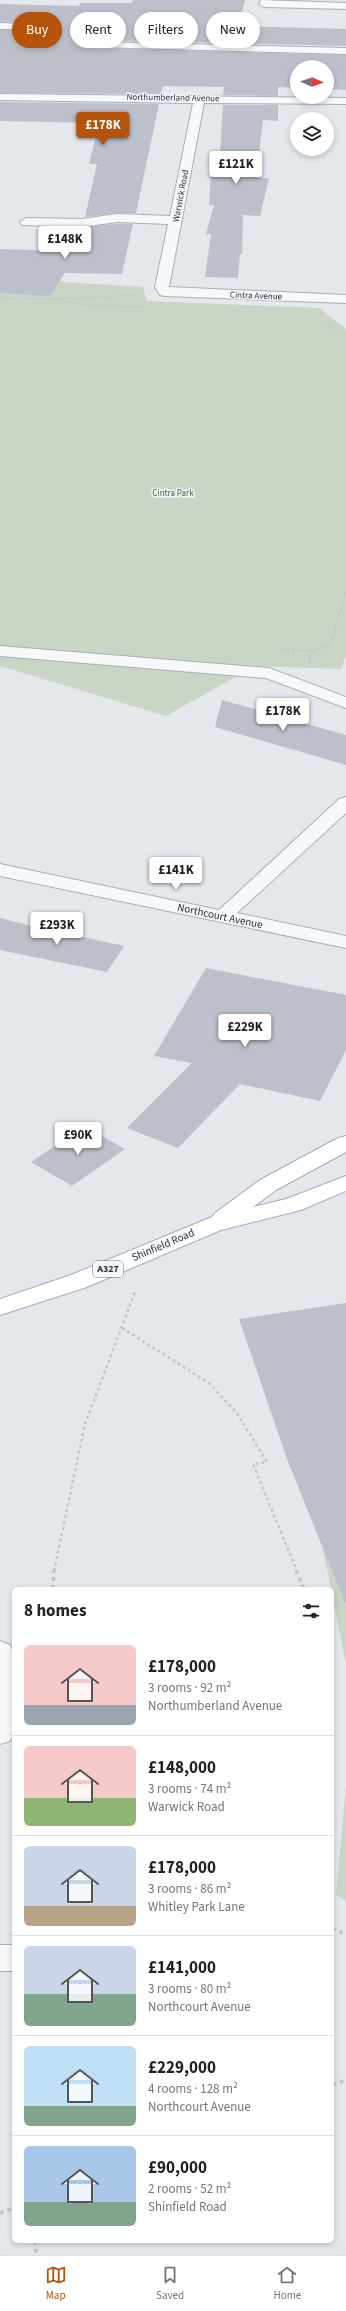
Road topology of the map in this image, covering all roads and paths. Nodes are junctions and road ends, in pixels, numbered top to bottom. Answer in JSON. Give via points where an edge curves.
{"nodes":[{"id":1,"x":266,"y":0,"type":"edge"},
{"id":2,"x":346,"y":6,"type":"edge"},
{"id":3,"x":0,"y":26,"type":"edge"},
{"id":4,"x":12,"y":26,"type":"edge"},
{"id":5,"x":126,"y":46,"type":"edge"},
{"id":6,"x":346,"y":51,"type":"edge"},
{"id":7,"x":0,"y":97,"type":"edge"},
{"id":8,"x":199,"y":99,"type":"junction"},
{"id":9,"x":346,"y":101,"type":"edge"},
{"id":10,"x":176,"y":220,"type":"junction"},
{"id":11,"x":26,"y":222,"type":"dead end"},
{"id":12,"x":165,"y":292,"type":"junction"},
{"id":13,"x":0,"y":298,"type":"edge"},
{"id":14,"x":346,"y":299,"type":"edge"},
{"id":15,"x":346,"y":592,"type":"edge"},
{"id":16,"x":0,"y":651,"type":"edge"},
{"id":17,"x":311,"y":651,"type":"dead end"},
{"id":18,"x":346,"y":703,"type":"edge"},
{"id":19,"x":346,"y":803,"type":"edge"},
{"id":20,"x":0,"y":870,"type":"edge"},
{"id":21,"x":222,"y":916,"type":"junction"},
{"id":22,"x":346,"y":942,"type":"edge"},
{"id":23,"x":346,"y":1143,"type":"edge"},
{"id":24,"x":346,"y":1183,"type":"edge"},
{"id":25,"x":214,"y":1224,"type":"junction"},
{"id":26,"x":137,"y":1284,"type":"dead end"},
{"id":27,"x":0,"y":1307,"type":"edge"},
{"id":28,"x":122,"y":1328,"type":"junction"},
{"id":29,"x":52,"y":1587,"type":"edge"},
{"id":30,"x":303,"y":1587,"type":"edge"},
{"id":31,"x":0,"y":1652,"type":"edge"},
{"id":32,"x":9,"y":1684,"type":"edge"},
{"id":33,"x":0,"y":1733,"type":"edge"},
{"id":34,"x":334,"y":1929,"type":"edge"},
{"id":35,"x":346,"y":1935,"type":"edge"},
{"id":36,"x":0,"y":1958,"type":"edge"},
{"id":37,"x":12,"y":1958,"type":"edge"},
{"id":38,"x":346,"y":2080,"type":"edge"},
{"id":39,"x":334,"y":2084,"type":"edge"},
{"id":40,"x":12,"y":2209,"type":"edge"},
{"id":41,"x":0,"y":2213,"type":"edge"},
{"id":42,"x":35,"y":2243,"type":"edge"},
{"id":43,"x":36,"y":2255,"type":"edge"}],
"edges":[{"from":1,"to":2,"type":"street","via":[[264,4]]},
{"from":3,"to":4,"type":"street"},
{"from":5,"to":6,"type":"street"},
{"from":7,"to":8,"type":"street","name":"Northumberland Avenue"},
{"from":8,"to":9,"type":"street","name":"Northumberland Avenue"},
{"from":8,"to":10,"type":"street","name":"Warwick Road"},
{"from":10,"to":11,"type":"street","via":[[117,218],[82,223]]},
{"from":10,"to":12,"type":"street","name":"Warwick Road","via":[[162,287]]},
{"from":12,"to":13,"type":"path","via":[[138,295],[119,293],[88,298]]},
{"from":12,"to":14,"type":"street","name":"Cintra Avenue"},
{"from":15,"to":17,"type":"path","via":[[330,646]]},
{"from":16,"to":18,"type":"street","via":[[269,673]]},
{"from":19,"to":21,"type":"street"},
{"from":20,"to":21,"type":"street","name":"Northcourt Avenue"},
{"from":21,"to":22,"type":"street","name":"Northcourt Avenue"},
{"from":23,"to":25,"type":"main road","name":"Shinfield Road","number":"A327","via":[[268,1185]]},
{"from":24,"to":25,"type":"main road","name":"Shinfield Road","number":"A327","via":[[293,1205]]},
{"from":25,"to":27,"type":"main road","name":"Shinfield Road","number":"A327","via":[[79,1281]]},
{"from":26,"to":28,"type":"path"},
{"from":28,"to":29,"type":"path","via":[[85,1424]]},
{"from":28,"to":30,"type":"path","via":[[209,1383],[238,1415],[266,1462],[253,1464]]},
{"from":31,"to":32,"type":"street"},
{"from":32,"to":33,"type":"street"},
{"from":34,"to":35,"type":"path"},
{"from":36,"to":37,"type":"street"},
{"from":38,"to":39,"type":"path"},
{"from":40,"to":41,"type":"path"},
{"from":42,"to":43,"type":"path"}]}
